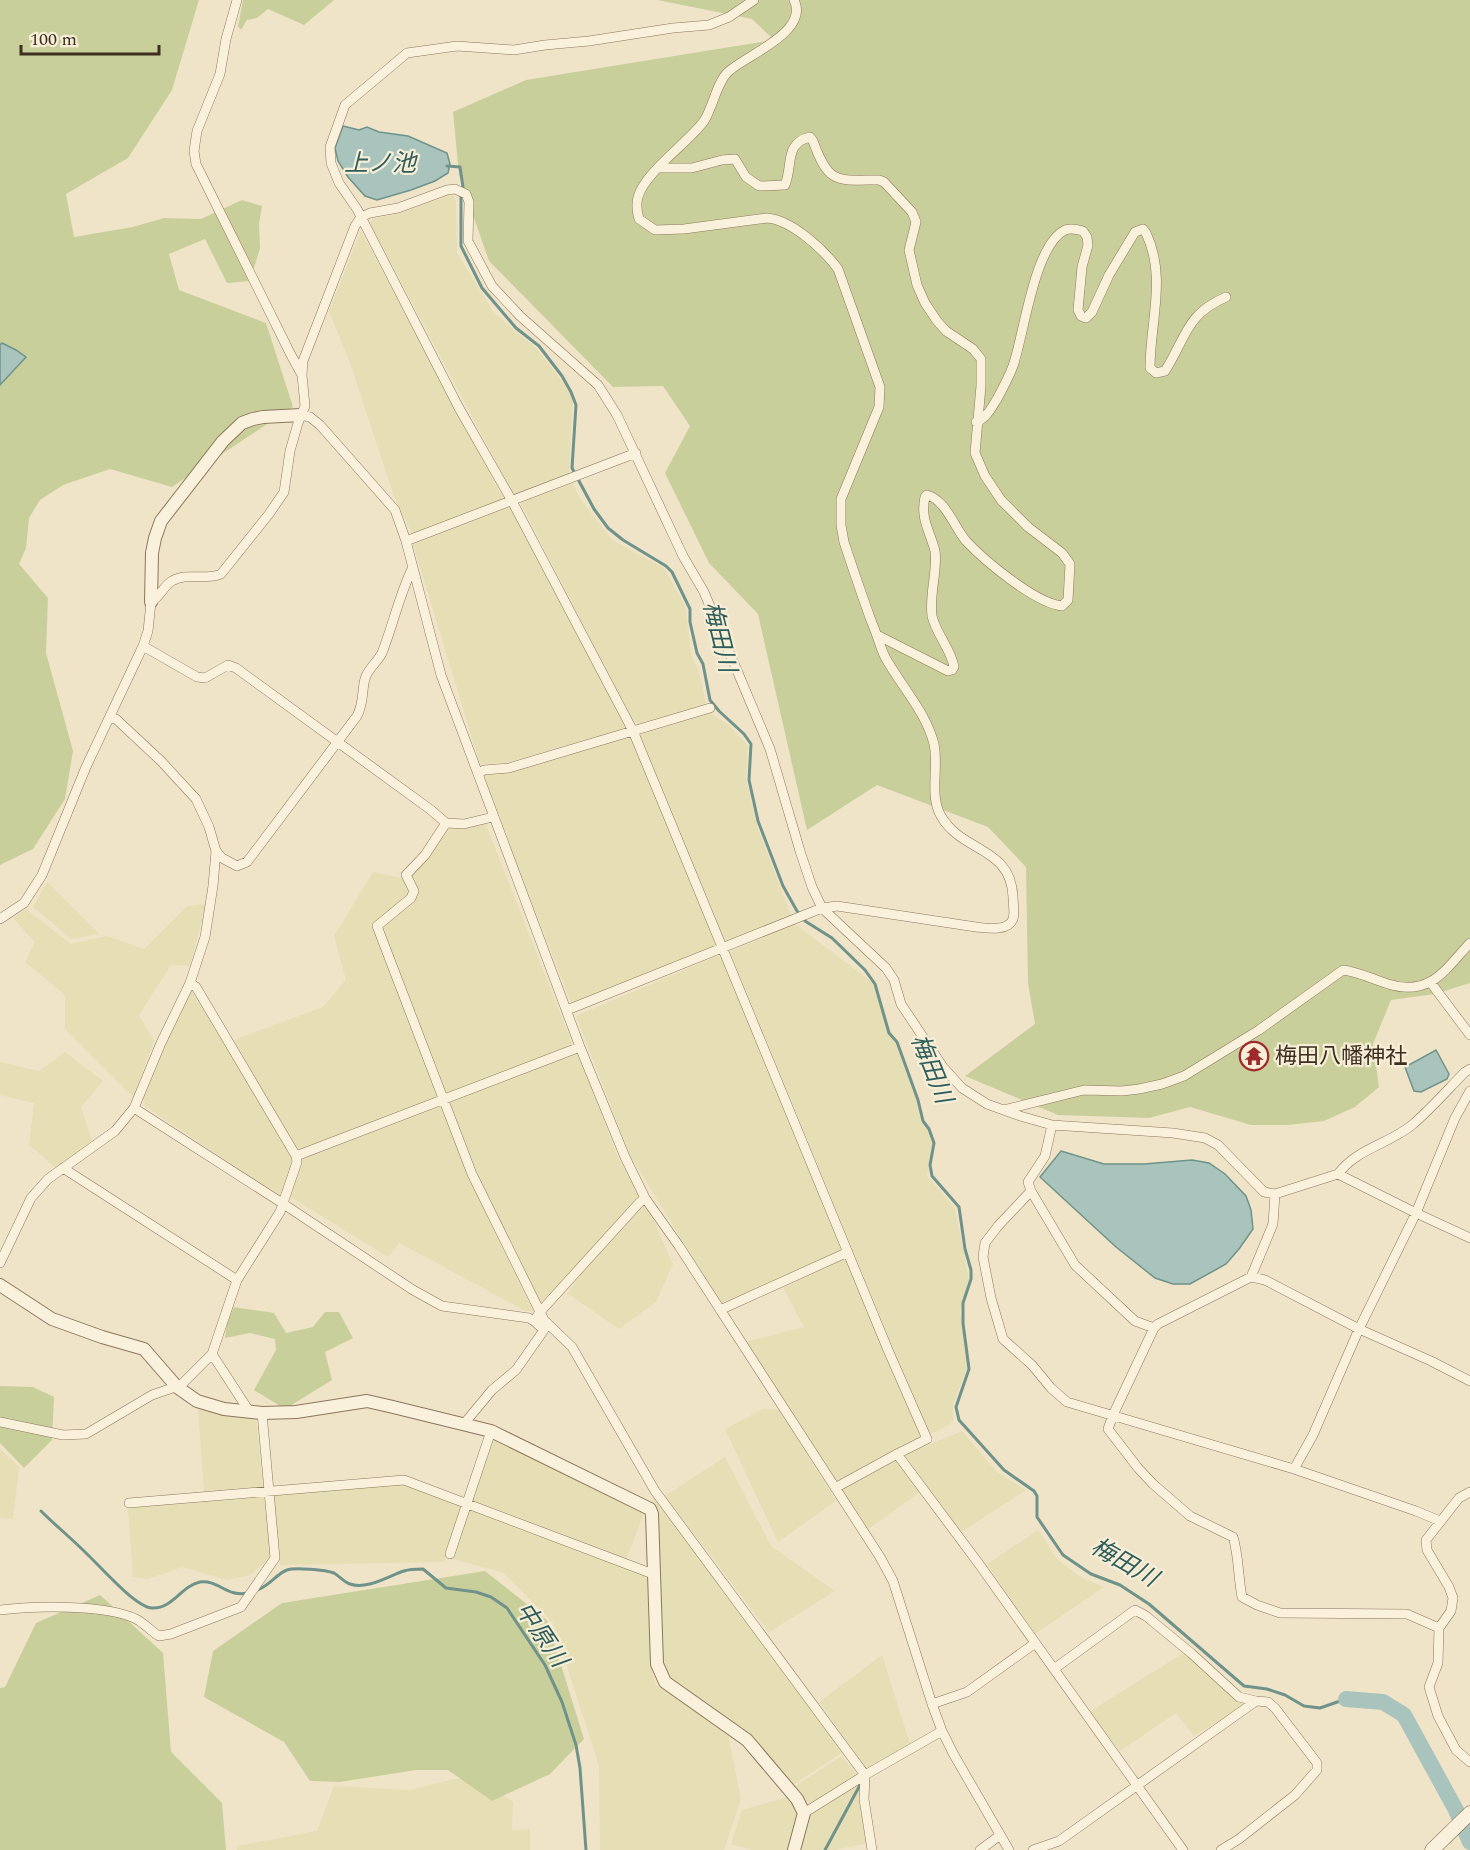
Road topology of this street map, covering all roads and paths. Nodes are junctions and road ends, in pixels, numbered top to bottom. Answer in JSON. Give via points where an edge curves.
{"nodes":[{"id":1,"x":237,"y":0,"type":"edge"},
{"id":2,"x":794,"y":0,"type":"edge"},
{"id":3,"x":749,"y":2,"type":"edge"},
{"id":4,"x":658,"y":168,"type":"junction"},
{"id":5,"x":361,"y":217,"type":"junction"},
{"id":6,"x":1226,"y":297,"type":"dead end"},
{"id":7,"x":302,"y":375,"type":"junction"},
{"id":8,"x":301,"y":415,"type":"junction"},
{"id":9,"x":976,"y":422,"type":"junction"},
{"id":10,"x":636,"y":453,"type":"junction"},
{"id":11,"x":512,"y":501,"type":"junction"},
{"id":12,"x":406,"y":541,"type":"junction"},
{"id":13,"x":412,"y":569,"type":"junction"},
{"id":14,"x":152,"y":602,"type":"junction"},
{"id":15,"x":877,"y":635,"type":"junction"},
{"id":16,"x":143,"y":646,"type":"junction"},
{"id":17,"x":710,"y":708,"type":"dead end"},
{"id":18,"x":110,"y":718,"type":"junction"},
{"id":19,"x":633,"y":731,"type":"junction"},
{"id":20,"x":337,"y":741,"type":"junction"},
{"id":21,"x":478,"y":774,"type":"junction"},
{"id":22,"x":493,"y":817,"type":"junction"},
{"id":23,"x":446,"y":823,"type":"junction"},
{"id":24,"x":216,"y":851,"type":"junction"},
{"id":25,"x":822,"y":908,"type":"junction"},
{"id":26,"x":0,"y":919,"type":"edge"},
{"id":27,"x":1470,"y":943,"type":"edge"},
{"id":28,"x":722,"y":949,"type":"junction"},
{"id":29,"x":190,"y":983,"type":"junction"},
{"id":30,"x":1431,"y":983,"type":"junction"},
{"id":31,"x":567,"y":1010,"type":"junction"},
{"id":32,"x":1470,"y":1035,"type":"edge"},
{"id":33,"x":580,"y":1047,"type":"junction"},
{"id":34,"x":1470,"y":1069,"type":"edge"},
{"id":35,"x":1470,"y":1091,"type":"edge"},
{"id":36,"x":444,"y":1101,"type":"junction"},
{"id":37,"x":134,"y":1108,"type":"junction"},
{"id":38,"x":1003,"y":1110,"type":"junction"},
{"id":39,"x":1052,"y":1125,"type":"junction"},
{"id":40,"x":296,"y":1156,"type":"junction"},
{"id":41,"x":63,"y":1168,"type":"junction"},
{"id":42,"x":1338,"y":1174,"type":"junction"},
{"id":43,"x":1031,"y":1191,"type":"junction"},
{"id":44,"x":1275,"y":1194,"type":"junction"},
{"id":45,"x":645,"y":1198,"type":"junction"},
{"id":46,"x":282,"y":1203,"type":"junction"},
{"id":47,"x":1416,"y":1213,"type":"junction"},
{"id":48,"x":1470,"y":1238,"type":"edge"},
{"id":49,"x":848,"y":1252,"type":"junction"},
{"id":50,"x":0,"y":1263,"type":"edge"},
{"id":51,"x":1251,"y":1277,"type":"junction"},
{"id":52,"x":237,"y":1280,"type":"junction"},
{"id":53,"x":0,"y":1285,"type":"edge"},
{"id":54,"x":720,"y":1310,"type":"junction"},
{"id":55,"x":540,"y":1312,"type":"junction"},
{"id":56,"x":534,"y":1321,"type":"junction"},
{"id":57,"x":1154,"y":1328,"type":"junction"},
{"id":58,"x":1359,"y":1329,"type":"junction"},
{"id":59,"x":212,"y":1354,"type":"junction"},
{"id":60,"x":1470,"y":1381,"type":"edge"},
{"id":61,"x":177,"y":1388,"type":"junction"},
{"id":62,"x":249,"y":1410,"type":"junction"},
{"id":63,"x":262,"y":1413,"type":"junction"},
{"id":64,"x":1113,"y":1414,"type":"junction"},
{"id":65,"x":0,"y":1422,"type":"edge"},
{"id":66,"x":463,"y":1425,"type":"junction"},
{"id":67,"x":491,"y":1431,"type":"junction"},
{"id":68,"x":897,"y":1454,"type":"junction"},
{"id":69,"x":1294,"y":1469,"type":"junction"},
{"id":70,"x":835,"y":1488,"type":"junction"},
{"id":71,"x":268,"y":1491,"type":"junction"},
{"id":72,"x":656,"y":1491,"type":"junction"},
{"id":73,"x":1470,"y":1492,"type":"edge"},
{"id":74,"x":129,"y":1503,"type":"dead end"},
{"id":75,"x":467,"y":1503,"type":"junction"},
{"id":76,"x":644,"y":1505,"type":"junction"},
{"id":77,"x":1440,"y":1521,"type":"junction"},
{"id":78,"x":450,"y":1554,"type":"dead end"},
{"id":79,"x":653,"y":1574,"type":"junction"},
{"id":80,"x":0,"y":1610,"type":"edge"},
{"id":81,"x":1439,"y":1628,"type":"junction"},
{"id":82,"x":1034,"y":1644,"type":"junction"},
{"id":83,"x":1054,"y":1669,"type":"junction"},
{"id":84,"x":1256,"y":1701,"type":"junction"},
{"id":85,"x":932,"y":1704,"type":"junction"},
{"id":86,"x":942,"y":1731,"type":"junction"},
{"id":87,"x":1470,"y":1762,"type":"edge"},
{"id":88,"x":865,"y":1775,"type":"junction"},
{"id":89,"x":1137,"y":1786,"type":"junction"},
{"id":90,"x":804,"y":1813,"type":"junction"},
{"id":91,"x":1464,"y":1819,"type":"edge"},
{"id":92,"x":999,"y":1836,"type":"junction"},
{"id":93,"x":794,"y":1850,"type":"edge"},
{"id":94,"x":872,"y":1850,"type":"edge"},
{"id":95,"x":980,"y":1850,"type":"edge"},
{"id":96,"x":1009,"y":1850,"type":"edge"},
{"id":97,"x":1033,"y":1850,"type":"edge"},
{"id":98,"x":1183,"y":1850,"type":"edge"},
{"id":99,"x":1221,"y":1850,"type":"edge"},
{"id":100,"x":1432,"y":1850,"type":"edge"}],
"edges":[{"from":1,"to":7,"type":"street","via":[[220,74],[197,131],[196,164]]},
{"from":2,"to":4,"type":"street","via":[[794,21],[777,39],[728,72],[703,122]]},
{"from":3,"to":5,"type":"street","via":[[729,17],[709,25],[514,50],[457,46],[408,53],[345,105],[330,147],[339,183]]},
{"from":4,"to":9,"type":"street","via":[[692,168],[735,159],[746,177],[759,186],[785,185],[794,147],[810,137],[824,168],[836,178],[884,182],[912,212],[916,222],[909,250],[925,303],[946,331],[981,359]]},
{"from":4,"to":15,"type":"street","via":[[638,196],[639,219],[646,225],[655,230],[684,229],[775,218],[799,232],[838,269],[880,387],[879,407],[841,499],[844,542]]},
{"from":5,"to":7,"type":"street","via":[[303,361]]},
{"from":5,"to":10,"type":"street","via":[[447,190],[463,192],[469,202],[468,241],[492,286],[598,385]]},
{"from":5,"to":11,"type":"street","via":[[459,408]]},
{"from":6,"to":9,"type":"street","via":[[1202,310],[1188,326],[1166,371],[1156,373],[1150,368],[1150,352],[1157,267],[1146,232],[1135,232],[1086,318],[1078,310],[1086,237],[1083,231],[1072,228],[1063,231],[1044,256],[1008,379],[993,406]]},
{"from":7,"to":8,"type":"street","via":[[305,406]]},
{"from":8,"to":12,"type":"street","via":[[320,425],[394,510]]},
{"from":8,"to":14,"type":"street","via":[[284,492],[225,570],[214,577],[173,580]]},
{"from":8,"to":14,"type":"street","via":[[263,417],[242,423],[209,458],[161,521],[152,553]]},
{"from":9,"to":15,"type":"street","via":[[975,453],[985,476],[1001,500],[1070,564],[1068,600],[1062,606],[1053,605],[989,563],[965,540],[939,503],[927,495],[925,520],[935,552],[932,617],[954,667],[948,671]]},
{"from":10,"to":11,"type":"street"},
{"from":10,"to":25,"type":"street","via":[[683,556],[704,592],[770,748],[800,851]]},
{"from":11,"to":12,"type":"street"},
{"from":11,"to":19,"type":"street"},
{"from":12,"to":13,"type":"street"},
{"from":13,"to":20,"type":"street","via":[[381,655],[365,679],[361,709]]},
{"from":13,"to":21,"type":"street","via":[[441,675]]},
{"from":14,"to":16,"type":"street"},
{"from":15,"to":25,"type":"street","via":[[889,663],[924,719],[934,746],[935,787],[941,817],[965,841],[1003,865],[1013,892],[1014,917],[1005,927],[997,928],[837,906]]},
{"from":16,"to":18,"type":"street"},
{"from":16,"to":20,"type":"street","via":[[197,677],[205,678],[228,665],[236,668]]},
{"from":17,"to":19,"type":"street"},
{"from":18,"to":24,"type":"street","via":[[116,719],[161,761],[195,800]]},
{"from":18,"to":26,"type":"street","via":[[42,875],[24,903]]},
{"from":19,"to":21,"type":"street"},
{"from":19,"to":28,"type":"street"},
{"from":20,"to":23,"type":"street"},
{"from":20,"to":24,"type":"street","via":[[247,862],[237,866]]},
{"from":21,"to":22,"type":"street"},
{"from":22,"to":23,"type":"street","via":[[464,824]]},
{"from":22,"to":31,"type":"street"},
{"from":23,"to":36,"type":"street","via":[[406,875],[414,891],[411,898],[377,926]]},
{"from":24,"to":29,"type":"street","via":[[204,938]]},
{"from":25,"to":28,"type":"street"},
{"from":25,"to":38,"type":"street","via":[[886,968],[901,1004],[943,1067],[973,1096]]},
{"from":27,"to":30,"type":"street"},
{"from":28,"to":31,"type":"street"},
{"from":28,"to":49,"type":"street"},
{"from":29,"to":37,"type":"street"},
{"from":29,"to":40,"type":"street","via":[[196,987]]},
{"from":30,"to":32,"type":"street"},
{"from":30,"to":38,"type":"street","via":[[1401,987],[1343,970],[1259,1030],[1184,1076],[1139,1089],[1084,1090]]},
{"from":31,"to":33,"type":"street"},
{"from":33,"to":36,"type":"street"},
{"from":33,"to":45,"type":"street"},
{"from":34,"to":42,"type":"street","via":[[1412,1125],[1354,1157]]},
{"from":35,"to":47,"type":"street"},
{"from":36,"to":40,"type":"street"},
{"from":36,"to":55,"type":"street","via":[[472,1174]]},
{"from":37,"to":41,"type":"street","via":[[115,1131]]},
{"from":37,"to":46,"type":"street"},
{"from":38,"to":39,"type":"street"},
{"from":39,"to":43,"type":"street","via":[[1045,1156],[1028,1182]]},
{"from":39,"to":44,"type":"street","via":[[1205,1138],[1218,1145],[1264,1192]]},
{"from":40,"to":46,"type":"street"},
{"from":41,"to":50,"type":"street","via":[[31,1198]]},
{"from":41,"to":52,"type":"street"},
{"from":42,"to":44,"type":"street"},
{"from":42,"to":47,"type":"street"},
{"from":43,"to":57,"type":"street","via":[[1075,1265],[1135,1322]]},
{"from":43,"to":64,"type":"street","via":[[985,1243],[983,1257],[1003,1339],[1067,1402]]},
{"from":44,"to":51,"type":"street","via":[[1273,1224]]},
{"from":45,"to":54,"type":"street"},
{"from":45,"to":55,"type":"street"},
{"from":46,"to":52,"type":"street"},
{"from":46,"to":56,"type":"street","via":[[442,1306]]},
{"from":47,"to":48,"type":"street"},
{"from":47,"to":58,"type":"street"},
{"from":49,"to":54,"type":"street"},
{"from":49,"to":68,"type":"street","via":[[927,1439]]},
{"from":51,"to":57,"type":"street"},
{"from":51,"to":58,"type":"street","via":[[1265,1280]]},
{"from":52,"to":59,"type":"street"},
{"from":53,"to":61,"type":"street","via":[[52,1319],[144,1349]]},
{"from":54,"to":70,"type":"street"},
{"from":55,"to":56,"type":"street"},
{"from":55,"to":72,"type":"street","via":[[572,1347]]},
{"from":56,"to":66,"type":"street","via":[[544,1330],[516,1370],[492,1390]]},
{"from":57,"to":64,"type":"street"},
{"from":58,"to":60,"type":"street"},
{"from":58,"to":69,"type":"street"},
{"from":59,"to":61,"type":"street"},
{"from":59,"to":62,"type":"street"},
{"from":61,"to":62,"type":"street","via":[[197,1401],[224,1409]]},
{"from":61,"to":65,"type":"street","via":[[152,1395],[86,1434],[63,1435]]},
{"from":62,"to":63,"type":"street"},
{"from":63,"to":66,"type":"street","via":[[367,1401]]},
{"from":63,"to":71,"type":"street"},
{"from":64,"to":69,"type":"street"},
{"from":64,"to":81,"type":"street","via":[[1108,1429],[1153,1484],[1190,1516],[1233,1537],[1242,1597],[1280,1613],[1407,1614]]},
{"from":66,"to":67,"type":"street"},
{"from":67,"to":75,"type":"street"},
{"from":67,"to":76,"type":"street"},
{"from":68,"to":70,"type":"street"},
{"from":68,"to":82,"type":"street"},
{"from":69,"to":77,"type":"street"},
{"from":70,"to":85,"type":"street","via":[[893,1581]]},
{"from":71,"to":74,"type":"street"},
{"from":71,"to":75,"type":"street","via":[[404,1480]]},
{"from":71,"to":80,"type":"street","via":[[275,1558],[240,1607],[159,1636],[137,1620],[120,1614],[75,1608]]},
{"from":72,"to":76,"type":"street"},
{"from":72,"to":88,"type":"street"},
{"from":73,"to":77,"type":"street","via":[[1459,1498]]},
{"from":75,"to":78,"type":"street"},
{"from":75,"to":79,"type":"street"},
{"from":76,"to":79,"type":"street","via":[[652,1514]]},
{"from":77,"to":81,"type":"street","via":[[1426,1540],[1427,1551],[1453,1598],[1451,1611]]},
{"from":79,"to":90,"type":"street","via":[[657,1664],[665,1682],[747,1740],[797,1799]]},
{"from":81,"to":87,"type":"street","via":[[1438,1663],[1429,1687],[1438,1716],[1456,1750]]},
{"from":82,"to":83,"type":"street"},
{"from":82,"to":85,"type":"street","via":[[967,1692]]},
{"from":83,"to":84,"type":"street","via":[[1135,1610],[1239,1697]]},
{"from":83,"to":89,"type":"street"},
{"from":84,"to":89,"type":"street"},
{"from":84,"to":99,"type":"street","via":[[1275,1707],[1317,1763],[1317,1770],[1295,1795]]},
{"from":85,"to":86,"type":"street"},
{"from":86,"to":88,"type":"street"},
{"from":86,"to":92,"type":"street"},
{"from":88,"to":90,"type":"street"},
{"from":88,"to":94,"type":"street","via":[[864,1798]]},
{"from":89,"to":97,"type":"street","via":[[1059,1841]]},
{"from":89,"to":98,"type":"street"},
{"from":90,"to":93,"type":"street"},
{"from":91,"to":100,"type":"main road"},
{"from":92,"to":95,"type":"street"},
{"from":92,"to":96,"type":"street"}]}
